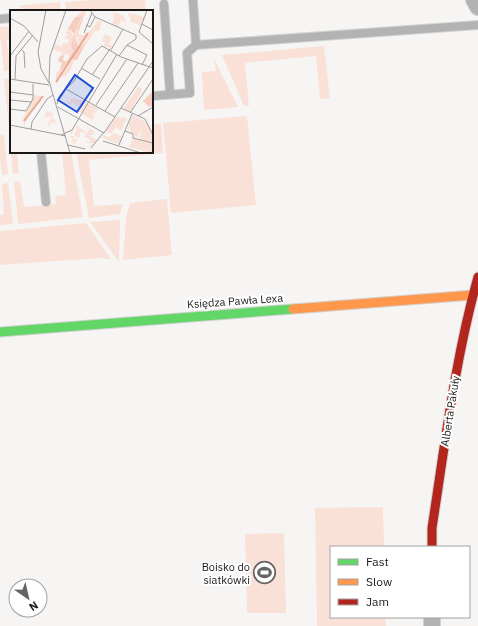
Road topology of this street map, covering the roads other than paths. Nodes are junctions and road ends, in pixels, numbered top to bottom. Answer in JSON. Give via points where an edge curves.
{"nodes":[{"id":1,"x":193,"y":0,"type":"edge"},
{"id":2,"x":474,"y":0,"type":"edge"},
{"id":3,"x":164,"y":4,"type":"dead end"},
{"id":4,"x":478,"y":7,"type":"edge"},
{"id":5,"x":10,"y":18,"type":"edge"},
{"id":6,"x":0,"y":19,"type":"edge"},
{"id":7,"x":478,"y":25,"type":"edge"},
{"id":8,"x":196,"y":45,"type":"junction"},
{"id":9,"x":170,"y":94,"type":"junction"},
{"id":10,"x":153,"y":96,"type":"edge"},
{"id":11,"x":41,"y":153,"type":"edge"},
{"id":12,"x":46,"y":202,"type":"dead end"},
{"id":13,"x":478,"y":278,"type":"edge"},
{"id":14,"x":475,"y":295,"type":"edge"},
{"id":15,"x":0,"y":332,"type":"edge"},
{"id":16,"x":432,"y":546,"type":"edge"}],
"edges":[{"from":1,"to":8,"type":"lane"},
{"from":2,"to":4,"type":"street"},
{"from":3,"to":9,"type":"lane"},
{"from":5,"to":6,"type":"lane"},
{"from":7,"to":8,"type":"lane"},
{"from":8,"to":9,"type":"lane","via":[[187,53],[190,93]]},
{"from":9,"to":10,"type":"lane"},
{"from":11,"to":12,"type":"lane"},
{"from":13,"to":14,"type":"street","name":"Alberta Pakuły"},
{"from":14,"to":15,"type":"street","name":"Księdza Pawła Lexa"},
{"from":14,"to":16,"type":"street","name":"Alberta Pakuły","via":[[456,373],[432,528]]}]}
